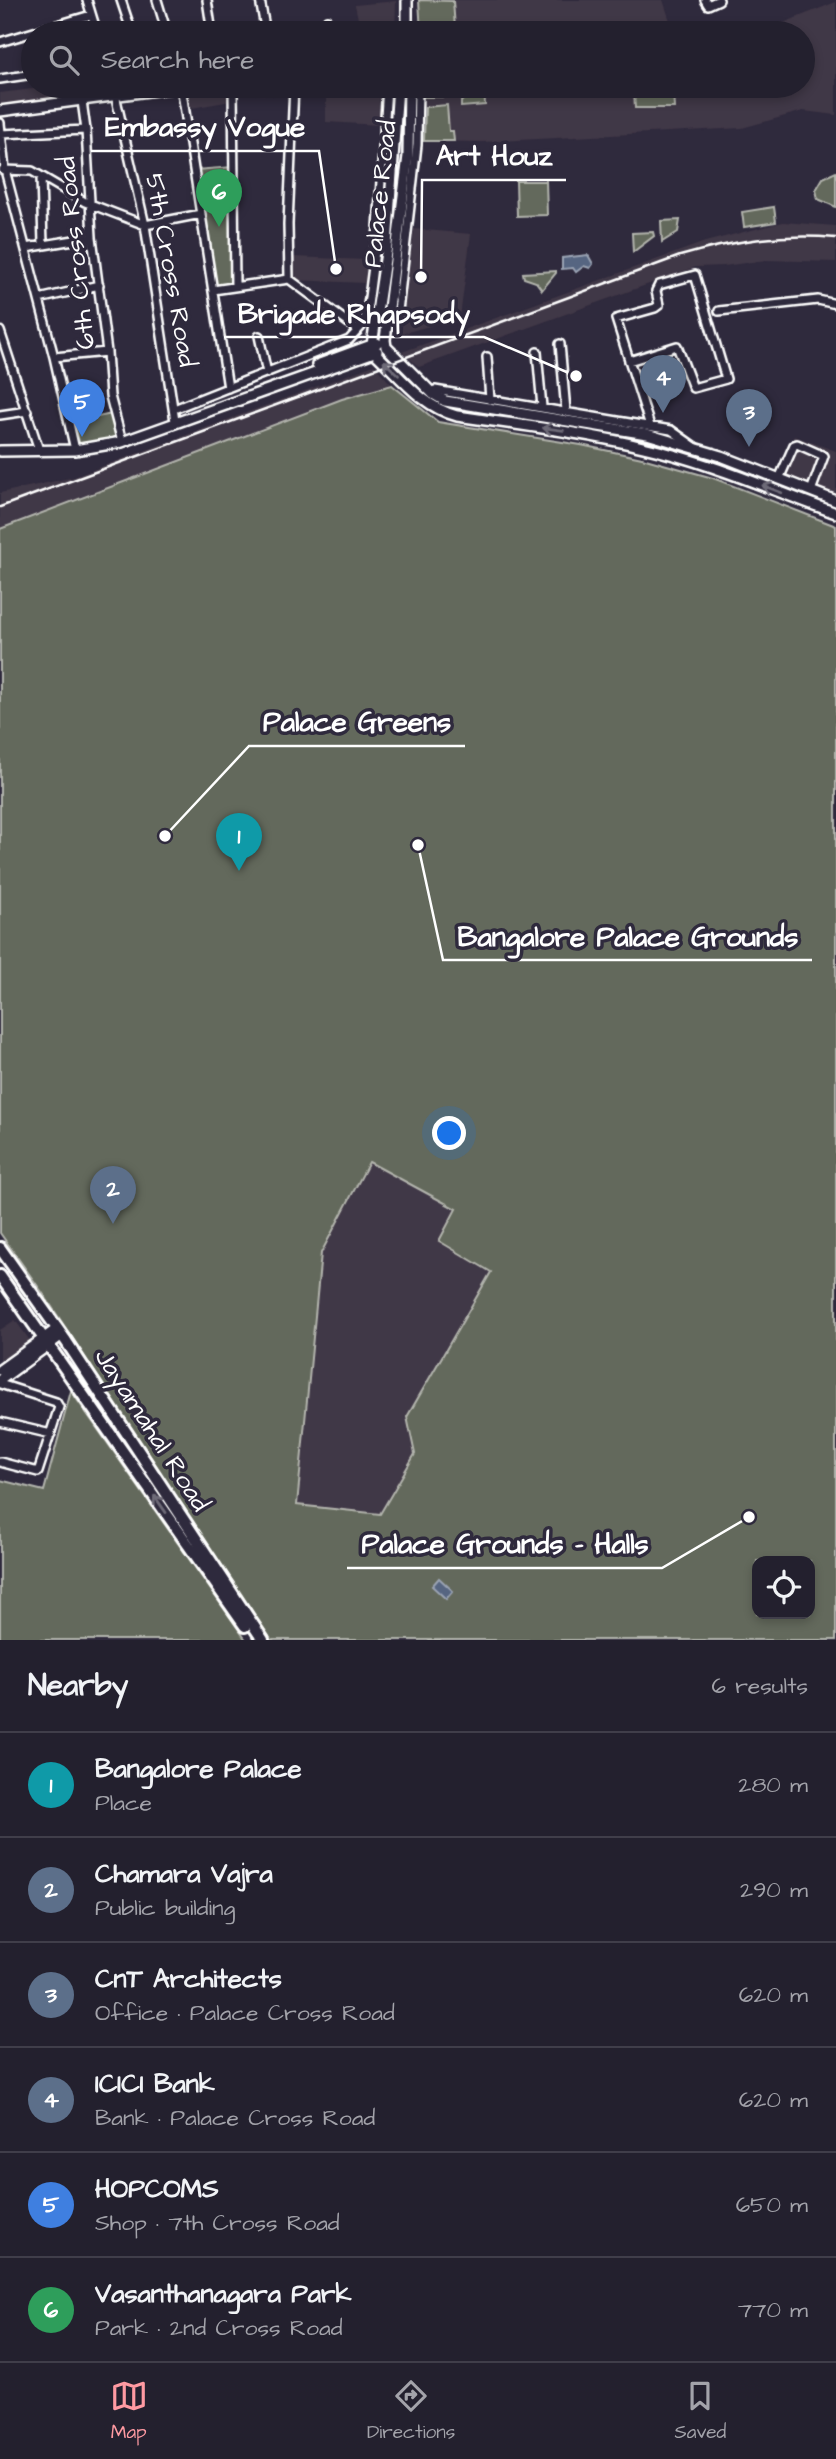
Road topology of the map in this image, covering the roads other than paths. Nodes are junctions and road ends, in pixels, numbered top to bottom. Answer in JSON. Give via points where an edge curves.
{"nodes":[{"id":1,"x":87,"y":0,"type":"edge"},
{"id":2,"x":121,"y":0,"type":"edge"},
{"id":3,"x":158,"y":0,"type":"edge"},
{"id":4,"x":207,"y":0,"type":"edge"},
{"id":5,"x":260,"y":0,"type":"edge"},
{"id":6,"x":407,"y":0,"type":"edge"},
{"id":7,"x":705,"y":0,"type":"edge"},
{"id":8,"x":719,"y":0,"type":"edge"},
{"id":9,"x":91,"y":15,"type":"junction"},
{"id":10,"x":71,"y":21,"type":"edge"},
{"id":11,"x":93,"y":21,"type":"edge"},
{"id":12,"x":128,"y":21,"type":"edge"},
{"id":13,"x":164,"y":21,"type":"edge"},
{"id":14,"x":210,"y":21,"type":"edge"},
{"id":15,"x":264,"y":21,"type":"edge"},
{"id":16,"x":407,"y":21,"type":"edge"},
{"id":17,"x":21,"y":36,"type":"edge"},
{"id":18,"x":0,"y":42,"type":"edge"},
{"id":19,"x":21,"y":76,"type":"edge"},
{"id":20,"x":0,"y":79,"type":"edge"},
{"id":21,"x":102,"y":98,"type":"edge"},
{"id":22,"x":116,"y":98,"type":"edge"},
{"id":23,"x":185,"y":98,"type":"edge"},
{"id":24,"x":233,"y":98,"type":"edge"},
{"id":25,"x":293,"y":98,"type":"edge"},
{"id":26,"x":386,"y":98,"type":"edge"},
{"id":27,"x":397,"y":98,"type":"edge"},
{"id":28,"x":409,"y":98,"type":"edge"},
{"id":29,"x":418,"y":98,"type":"edge"},
{"id":30,"x":82,"y":101,"type":"junction"},
{"id":31,"x":0,"y":111,"type":"edge"},
{"id":32,"x":0,"y":123,"type":"edge"},
{"id":33,"x":86,"y":130,"type":"junction"},
{"id":34,"x":1,"y":134,"type":"edge"},
{"id":35,"x":2,"y":170,"type":"edge"},
{"id":36,"x":41,"y":177,"type":"junction"},
{"id":37,"x":90,"y":204,"type":"junction"},
{"id":38,"x":201,"y":214,"type":"junction"},
{"id":39,"x":145,"y":225,"type":"junction"},
{"id":40,"x":92,"y":237,"type":"junction"},
{"id":41,"x":43,"y":244,"type":"junction"},
{"id":42,"x":26,"y":248,"type":"junction"},
{"id":43,"x":289,"y":279,"type":"junction"},
{"id":44,"x":99,"y":285,"type":"junction"},
{"id":45,"x":235,"y":286,"type":"junction"},
{"id":46,"x":213,"y":290,"type":"junction"},
{"id":47,"x":39,"y":299,"type":"junction"},
{"id":48,"x":836,"y":304,"type":"edge"},
{"id":49,"x":719,"y":311,"type":"dead end"},
{"id":50,"x":397,"y":320,"type":"dead end"},
{"id":51,"x":358,"y":330,"type":"junction"},
{"id":52,"x":0,"y":331,"type":"edge"},
{"id":53,"x":259,"y":336,"type":"dead end"},
{"id":54,"x":1,"y":341,"type":"edge"},
{"id":55,"x":386,"y":344,"type":"junction"},
{"id":56,"x":560,"y":344,"type":"dead end"},
{"id":57,"x":373,"y":348,"type":"junction"},
{"id":58,"x":107,"y":352,"type":"junction"},
{"id":59,"x":537,"y":352,"type":"dead end"},
{"id":60,"x":54,"y":357,"type":"junction"},
{"id":61,"x":486,"y":357,"type":"dead end"},
{"id":62,"x":629,"y":361,"type":"junction"},
{"id":63,"x":267,"y":373,"type":"junction"},
{"id":64,"x":419,"y":378,"type":"junction"},
{"id":65,"x":407,"y":384,"type":"junction"},
{"id":66,"x":228,"y":388,"type":"junction"},
{"id":67,"x":435,"y":390,"type":"dead end"},
{"id":68,"x":490,"y":401,"type":"junction"},
{"id":69,"x":542,"y":407,"type":"junction"},
{"id":70,"x":174,"y":410,"type":"junction"},
{"id":71,"x":27,"y":411,"type":"junction"},
{"id":72,"x":566,"y":411,"type":"junction"},
{"id":73,"x":0,"y":415,"type":"edge"},
{"id":74,"x":179,"y":420,"type":"junction"},
{"id":75,"x":650,"y":426,"type":"junction"},
{"id":76,"x":122,"y":442,"type":"junction"},
{"id":77,"x":698,"y":449,"type":"junction"},
{"id":78,"x":39,"y":450,"type":"junction"},
{"id":79,"x":75,"y":450,"type":"junction"},
{"id":80,"x":0,"y":451,"type":"edge"},
{"id":81,"x":721,"y":456,"type":"junction"},
{"id":82,"x":716,"y":468,"type":"junction"},
{"id":83,"x":779,"y":479,"type":"junction"},
{"id":84,"x":811,"y":491,"type":"junction"},
{"id":85,"x":836,"y":501,"type":"edge"},
{"id":86,"x":836,"y":513,"type":"edge"},
{"id":87,"x":0,"y":1248,"type":"edge"},
{"id":88,"x":0,"y":1276,"type":"edge"},
{"id":89,"x":59,"y":1332,"type":"junction"},
{"id":90,"x":46,"y":1341,"type":"junction"},
{"id":91,"x":0,"y":1370,"type":"edge"},
{"id":92,"x":0,"y":1382,"type":"edge"},
{"id":93,"x":0,"y":1422,"type":"edge"},
{"id":94,"x":51,"y":1434,"type":"junction"},
{"id":95,"x":0,"y":1462,"type":"edge"},
{"id":96,"x":255,"y":1640,"type":"edge"},
{"id":97,"x":263,"y":1640,"type":"edge"}],
"edges":[{"from":1,"to":9,"type":"street"},
{"from":2,"to":12,"type":"street"},
{"from":3,"to":13,"type":"street"},
{"from":4,"to":14,"type":"street"},
{"from":5,"to":15,"type":"street"},
{"from":6,"to":16,"type":"street"},
{"from":7,"to":8,"type":"street","via":[[708,5]]},
{"from":9,"to":10,"type":"street"},
{"from":9,"to":11,"type":"street"},
{"from":17,"to":18,"type":"street"},
{"from":19,"to":20,"type":"street"},
{"from":21,"to":30,"type":"street"},
{"from":22,"to":39,"type":"street","name":"5th Cross Road"},
{"from":23,"to":38,"type":"street"},
{"from":24,"to":45,"type":"street"},
{"from":25,"to":43,"type":"street"},
{"from":26,"to":51,"type":"street","via":[[378,228],[367,313]]},
{"from":27,"to":57,"type":"street","name":"Palace Road","via":[[387,247]]},
{"from":28,"to":55,"type":"street","name":"Palace Road","via":[[408,156]]},
{"from":29,"to":50,"type":"street","via":[[417,145]]},
{"from":30,"to":31,"type":"street"},
{"from":30,"to":33,"type":"street","name":"6th Cross Road"},
{"from":32,"to":34,"type":"street"},
{"from":33,"to":34,"type":"street"},
{"from":33,"to":37,"type":"street","name":"6th Cross Road"},
{"from":34,"to":35,"type":"street"},
{"from":35,"to":36,"type":"street","via":[[32,171]]},
{"from":35,"to":42,"type":"street"},
{"from":36,"to":37,"type":"street"},
{"from":36,"to":41,"type":"street"},
{"from":37,"to":39,"type":"street"},
{"from":37,"to":40,"type":"street","name":"6th Cross Road"},
{"from":38,"to":39,"type":"street"},
{"from":38,"to":46,"type":"street"},
{"from":39,"to":70,"type":"street","name":"5th Cross Road"},
{"from":40,"to":41,"type":"street"},
{"from":40,"to":44,"type":"street","name":"6th Cross Road"},
{"from":41,"to":42,"type":"street"},
{"from":42,"to":47,"type":"street"},
{"from":43,"to":45,"type":"street"},
{"from":43,"to":51,"type":"street"},
{"from":44,"to":47,"type":"street"},
{"from":44,"to":58,"type":"street","name":"6th Cross Road"},
{"from":45,"to":46,"type":"street"},
{"from":46,"to":66,"type":"street"},
{"from":47,"to":60,"type":"street"},
{"from":48,"to":49,"type":"street","via":[[818,300]]},
{"from":51,"to":63,"type":"street","via":[[349,340]]},
{"from":52,"to":54,"type":"street"},
{"from":53,"to":63,"type":"street"},
{"from":54,"to":71,"type":"street"},
{"from":55,"to":57,"type":"street"},
{"from":55,"to":64,"type":"street"},
{"from":56,"to":72,"type":"street"},
{"from":65,"to":57,"type":"street","one_way":true},
{"from":57,"to":74,"type":"street"},
{"from":58,"to":60,"type":"street"},
{"from":58,"to":76,"type":"street","name":"6th Cross Road","via":[[110,396]]},
{"from":59,"to":69,"type":"street"},
{"from":60,"to":79,"type":"street"},
{"from":61,"to":68,"type":"street"},
{"from":62,"to":62,"type":"street","via":[[616,319],[655,308],[659,285],[695,275],[726,379],[693,388],[677,346]]},
{"from":62,"to":75,"type":"street"},
{"from":63,"to":66,"type":"street"},
{"from":64,"to":65,"type":"street"},
{"from":64,"to":77,"type":"street","via":[[444,401],[647,434]]},
{"from":82,"to":65,"type":"street","one_way":true,"via":[[582,434],[440,411]]},
{"from":66,"to":70,"type":"street"},
{"from":67,"to":68,"type":"street"},
{"from":68,"to":69,"type":"street"},
{"from":69,"to":72,"type":"street"},
{"from":70,"to":74,"type":"street","name":"5th Cross Road"},
{"from":71,"to":73,"type":"street"},
{"from":71,"to":78,"type":"street"},
{"from":72,"to":75,"type":"street"},
{"from":74,"to":76,"type":"street"},
{"from":75,"to":77,"type":"street","via":[[671,430]]},
{"from":76,"to":79,"type":"street"},
{"from":77,"to":81,"type":"street"},
{"from":78,"to":79,"type":"street"},
{"from":78,"to":80,"type":"street"},
{"from":81,"to":82,"type":"street"},
{"from":81,"to":83,"type":"street"},
{"from":86,"to":82,"type":"street","one_way":true},
{"from":83,"to":84,"type":"street"},
{"from":83,"to":84,"type":"street","via":[[797,444],[824,456]]},
{"from":84,"to":85,"type":"street"},
{"from":87,"to":89,"type":"main road","name":"Jayamahal Road"},
{"from":88,"to":90,"type":"main road","name":"Jayamahal Road"},
{"from":89,"to":90,"type":"street"},
{"from":89,"to":97,"type":"main road","name":"Jayamahal Road"},
{"from":90,"to":91,"type":"street"},
{"from":90,"to":92,"type":"street"},
{"from":96,"to":90,"type":"main road","name":"Jayamahal Road","one_way":true},
{"from":92,"to":94,"type":"street","via":[[56,1402],[59,1407]]},
{"from":93,"to":94,"type":"street"},
{"from":94,"to":95,"type":"street","via":[[38,1472]]}]}
